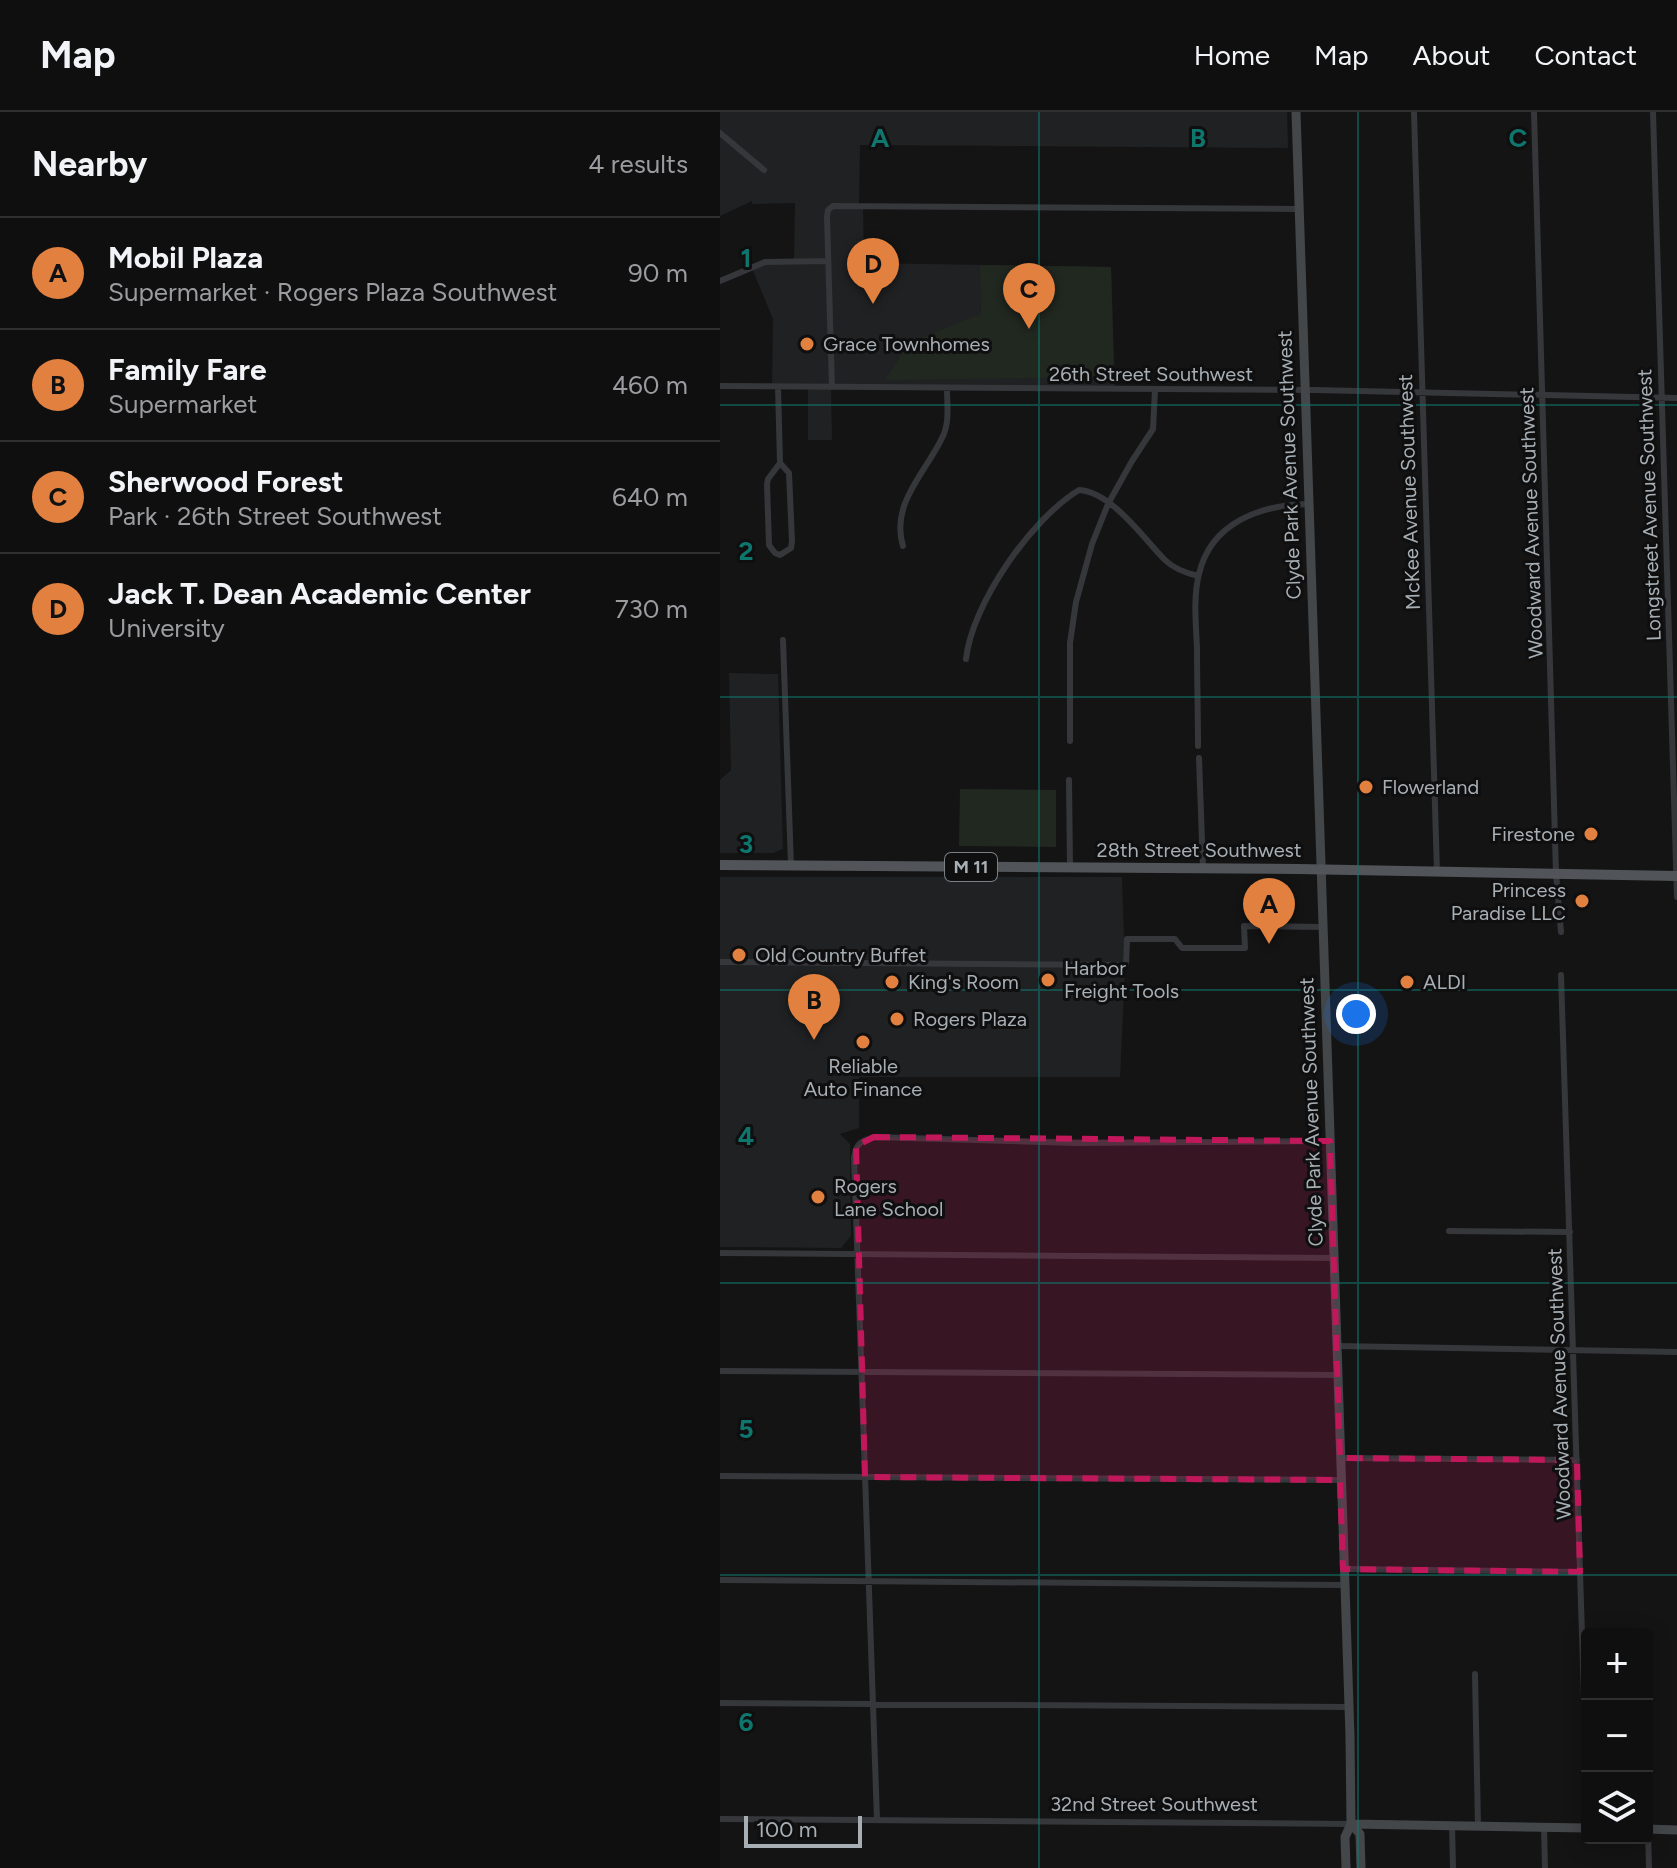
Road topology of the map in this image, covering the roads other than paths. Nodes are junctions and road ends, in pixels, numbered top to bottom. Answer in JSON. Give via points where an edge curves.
{"nodes":[{"id":1,"x":1296,"y":112,"type":"edge"},
{"id":2,"x":1414,"y":112,"type":"edge"},
{"id":3,"x":1534,"y":112,"type":"edge"},
{"id":4,"x":1653,"y":112,"type":"edge"},
{"id":5,"x":720,"y":133,"type":"edge"},
{"id":6,"x":764,"y":170,"type":"dead end"},
{"id":7,"x":1298,"y":209,"type":"junction"},
{"id":8,"x":828,"y":261,"type":"junction"},
{"id":9,"x":720,"y":281,"type":"edge"},
{"id":10,"x":720,"y":386,"type":"edge"},
{"id":11,"x":778,"y":387,"type":"junction"},
{"id":12,"x":832,"y":387,"type":"junction"},
{"id":13,"x":947,"y":388,"type":"junction"},
{"id":14,"x":1155,"y":390,"type":"junction"},
{"id":15,"x":1304,"y":390,"type":"junction"},
{"id":16,"x":1422,"y":394,"type":"junction"},
{"id":17,"x":1542,"y":395,"type":"junction"},
{"id":18,"x":1660,"y":398,"type":"junction"},
{"id":19,"x":1677,"y":398,"type":"edge"},
{"id":20,"x":780,"y":463,"type":"junction"},
{"id":21,"x":1108,"y":504,"type":"junction"},
{"id":22,"x":1308,"y":504,"type":"junction"},
{"id":23,"x":903,"y":546,"type":"dead end"},
{"id":24,"x":1198,"y":576,"type":"junction"},
{"id":25,"x":783,"y":640,"type":"dead end"},
{"id":26,"x":966,"y":659,"type":"dead end"},
{"id":27,"x":1070,"y":741,"type":"dead end"},
{"id":28,"x":1198,"y":746,"type":"dead end"},
{"id":29,"x":1199,"y":758,"type":"dead end"},
{"id":30,"x":1069,"y":780,"type":"dead end"},
{"id":31,"x":720,"y":865,"type":"edge"},
{"id":32,"x":791,"y":865,"type":"junction"},
{"id":33,"x":1070,"y":867,"type":"junction"},
{"id":34,"x":1203,"y":868,"type":"junction"},
{"id":35,"x":1320,"y":869,"type":"junction"},
{"id":36,"x":1437,"y":872,"type":"junction"},
{"id":37,"x":1556,"y":873,"type":"junction"},
{"id":38,"x":1677,"y":876,"type":"edge"},
{"id":39,"x":1677,"y":897,"type":"edge"},
{"id":40,"x":1322,"y":927,"type":"junction"},
{"id":41,"x":1561,"y":932,"type":"dead end"},
{"id":42,"x":720,"y":962,"type":"edge"},
{"id":43,"x":1561,"y":975,"type":"dead end"},
{"id":44,"x":1330,"y":1141,"type":"junction"},
{"id":45,"x":1449,"y":1231,"type":"dead end"},
{"id":46,"x":1570,"y":1232,"type":"junction"},
{"id":47,"x":720,"y":1253,"type":"edge"},
{"id":48,"x":857,"y":1254,"type":"junction"},
{"id":49,"x":1333,"y":1258,"type":"junction"},
{"id":50,"x":1336,"y":1346,"type":"junction"},
{"id":51,"x":1574,"y":1349,"type":"junction"},
{"id":52,"x":1677,"y":1352,"type":"edge"},
{"id":53,"x":720,"y":1371,"type":"edge"},
{"id":54,"x":861,"y":1372,"type":"junction"},
{"id":55,"x":1338,"y":1375,"type":"junction"},
{"id":56,"x":1340,"y":1458,"type":"junction"},
{"id":57,"x":1577,"y":1460,"type":"junction"},
{"id":58,"x":720,"y":1476,"type":"edge"},
{"id":59,"x":865,"y":1477,"type":"junction"},
{"id":60,"x":1340,"y":1480,"type":"junction"},
{"id":61,"x":1343,"y":1569,"type":"junction"},
{"id":62,"x":1580,"y":1572,"type":"junction"},
{"id":63,"x":720,"y":1580,"type":"edge"},
{"id":64,"x":868,"y":1581,"type":"junction"},
{"id":65,"x":1345,"y":1585,"type":"junction"},
{"id":66,"x":1475,"y":1674,"type":"dead end"},
{"id":67,"x":720,"y":1703,"type":"edge"},
{"id":68,"x":872,"y":1704,"type":"junction"},
{"id":69,"x":1349,"y":1707,"type":"junction"},
{"id":70,"x":1586,"y":1772,"type":"edge"},
{"id":71,"x":720,"y":1819,"type":"edge"},
{"id":72,"x":877,"y":1820,"type":"junction"},
{"id":73,"x":1351,"y":1824,"type":"junction"},
{"id":74,"x":1452,"y":1825,"type":"junction"},
{"id":75,"x":1478,"y":1826,"type":"junction"},
{"id":76,"x":1544,"y":1827,"type":"junction"},
{"id":77,"x":1581,"y":1828,"type":"edge"},
{"id":78,"x":1653,"y":1829,"type":"edge"},
{"id":79,"x":1677,"y":1830,"type":"edge"},
{"id":80,"x":1648,"y":1844,"type":"edge"},
{"id":81,"x":1346,"y":1868,"type":"edge"},
{"id":82,"x":1361,"y":1868,"type":"edge"},
{"id":83,"x":1453,"y":1868,"type":"edge"},
{"id":84,"x":1545,"y":1868,"type":"edge"},
{"id":85,"x":1649,"y":1868,"type":"edge"}],
"edges":[{"from":1,"to":7,"type":"main road","name":"Clyde Park Avenue Southwest"},
{"from":2,"to":16,"type":"street","name":"McKee Avenue Southwest"},
{"from":3,"to":17,"type":"street","name":"Woodward Avenue Southwest"},
{"from":4,"to":18,"type":"street","name":"Longstreet Avenue Southwest"},
{"from":5,"to":6,"type":"street"},
{"from":7,"to":8,"type":"street","via":[[850,205],[830,208]]},
{"from":7,"to":15,"type":"main road","name":"Clyde Park Avenue Southwest"},
{"from":8,"to":9,"type":"street","via":[[765,262]]},
{"from":8,"to":12,"type":"street"},
{"from":10,"to":11,"type":"street","name":"26th Street Southwest"},
{"from":11,"to":12,"type":"street","name":"26th Street Southwest"},
{"from":11,"to":20,"type":"street"},
{"from":12,"to":13,"type":"street","name":"26th Street Southwest"},
{"from":13,"to":14,"type":"street","name":"26th Street Southwest"},
{"from":13,"to":23,"type":"street","via":[[947,425],[912,487],[900,527]]},
{"from":14,"to":15,"type":"street","name":"26th Street Southwest"},
{"from":14,"to":21,"type":"street","via":[[1153,429]]},
{"from":15,"to":16,"type":"street","name":"26th Street Southwest"},
{"from":15,"to":22,"type":"main road","name":"Clyde Park Avenue Southwest"},
{"from":16,"to":17,"type":"street","name":"26th Street Southwest"},
{"from":16,"to":36,"type":"street","name":"McKee Avenue Southwest"},
{"from":17,"to":18,"type":"street","name":"26th Street Southwest"},
{"from":17,"to":37,"type":"street","name":"Woodward Avenue Southwest"},
{"from":18,"to":19,"type":"street","name":"26th Street Southwest"},
{"from":18,"to":38,"type":"street","name":"Longstreet Avenue Southwest"},
{"from":20,"to":20,"type":"street","via":[[767,484],[769,545],[780,555],[792,541],[789,473]]},
{"from":21,"to":24,"type":"street","via":[[1165,560]]},
{"from":21,"to":26,"type":"street","via":[[1077,491],[1036,529],[993,587],[969,638]]},
{"from":21,"to":27,"type":"street","via":[[1076,602],[1070,643]]},
{"from":22,"to":24,"type":"street","via":[[1272,506],[1241,519],[1215,543]]},
{"from":22,"to":35,"type":"main road","name":"Clyde Park Avenue Southwest"},
{"from":24,"to":28,"type":"street"},
{"from":25,"to":32,"type":"street"},
{"from":29,"to":34,"type":"street"},
{"from":30,"to":33,"type":"street"},
{"from":31,"to":32,"type":"main road","name":"28th Street Southwest","number":"M 11"},
{"from":32,"to":33,"type":"main road","name":"28th Street Southwest","number":"M 11"},
{"from":33,"to":34,"type":"main road","name":"28th Street Southwest","number":"M 11"},
{"from":34,"to":35,"type":"main road","name":"28th Street Southwest","number":"M 11"},
{"from":35,"to":36,"type":"main road","name":"28th Street Southwest","number":"M 11"},
{"from":35,"to":40,"type":"main road","name":"Clyde Park Avenue Southwest"},
{"from":36,"to":37,"type":"main road","name":"28th Street Southwest","number":"M 11"},
{"from":37,"to":38,"type":"main road","name":"28th Street Southwest","number":"M 11"},
{"from":37,"to":41,"type":"street","name":"Woodward Avenue Southwest"},
{"from":38,"to":39,"type":"street","name":"Longstreet Avenue Southwest"},
{"from":40,"to":42,"type":"street","via":[[1244,926],[1245,948],[1182,948],[1175,939],[1127,939],[1126,965]]},
{"from":40,"to":44,"type":"main road","name":"Clyde Park Avenue Southwest"},
{"from":43,"to":46,"type":"street","name":"Woodward Avenue Southwest"},
{"from":44,"to":48,"type":"street","via":[[1077,1143],[874,1137],[856,1146],[854,1158]]},
{"from":44,"to":49,"type":"main road","name":"Clyde Park Avenue Southwest"},
{"from":45,"to":46,"type":"street"},
{"from":46,"to":51,"type":"street","name":"Woodward Avenue Southwest"},
{"from":47,"to":48,"type":"street"},
{"from":48,"to":49,"type":"street"},
{"from":48,"to":54,"type":"street"},
{"from":49,"to":50,"type":"main road","name":"Clyde Park Avenue Southwest"},
{"from":50,"to":51,"type":"street"},
{"from":50,"to":55,"type":"main road","name":"Clyde Park Avenue Southwest"},
{"from":51,"to":52,"type":"street"},
{"from":51,"to":57,"type":"street","name":"Woodward Avenue Southwest"},
{"from":53,"to":54,"type":"street"},
{"from":54,"to":55,"type":"street"},
{"from":54,"to":59,"type":"street"},
{"from":55,"to":56,"type":"main road","name":"Clyde Park Avenue Southwest"},
{"from":56,"to":57,"type":"street"},
{"from":56,"to":60,"type":"main road","name":"Clyde Park Avenue Southwest"},
{"from":57,"to":62,"type":"street","name":"Woodward Avenue Southwest"},
{"from":58,"to":59,"type":"street"},
{"from":59,"to":60,"type":"street"},
{"from":59,"to":64,"type":"street"},
{"from":60,"to":61,"type":"main road","name":"Clyde Park Avenue Southwest"},
{"from":61,"to":62,"type":"street"},
{"from":61,"to":65,"type":"main road","name":"Clyde Park Avenue Southwest"},
{"from":62,"to":70,"type":"street","name":"Woodward Avenue Southwest"},
{"from":63,"to":64,"type":"street"},
{"from":64,"to":65,"type":"street"},
{"from":64,"to":68,"type":"street"},
{"from":65,"to":69,"type":"main road","name":"Clyde Park Avenue Southwest"},
{"from":66,"to":75,"type":"street"},
{"from":67,"to":68,"type":"street"},
{"from":68,"to":69,"type":"street"},
{"from":68,"to":72,"type":"street"},
{"from":69,"to":73,"type":"main road","name":"Clyde Park Avenue Southwest"},
{"from":71,"to":72,"type":"street","name":"32nd Street Southwest"},
{"from":72,"to":73,"type":"street","name":"32nd Street Southwest"},
{"from":73,"to":74,"type":"main road","name":"32nd Street Southwest"},
{"from":73,"to":81,"type":"main road","name":"Clyde Park Avenue Southwest","via":[[1345,1837]]},
{"from":73,"to":82,"type":"main road","name":"Clyde Park Avenue Southwest","via":[[1360,1834]]},
{"from":74,"to":75,"type":"main road","name":"32nd Street Southwest"},
{"from":74,"to":83,"type":"street"},
{"from":75,"to":76,"type":"main road","name":"32nd Street Southwest"},
{"from":76,"to":77,"type":"main road","name":"32nd Street Southwest"},
{"from":76,"to":84,"type":"street"},
{"from":78,"to":79,"type":"main road"},
{"from":80,"to":85,"type":"street"}]}
